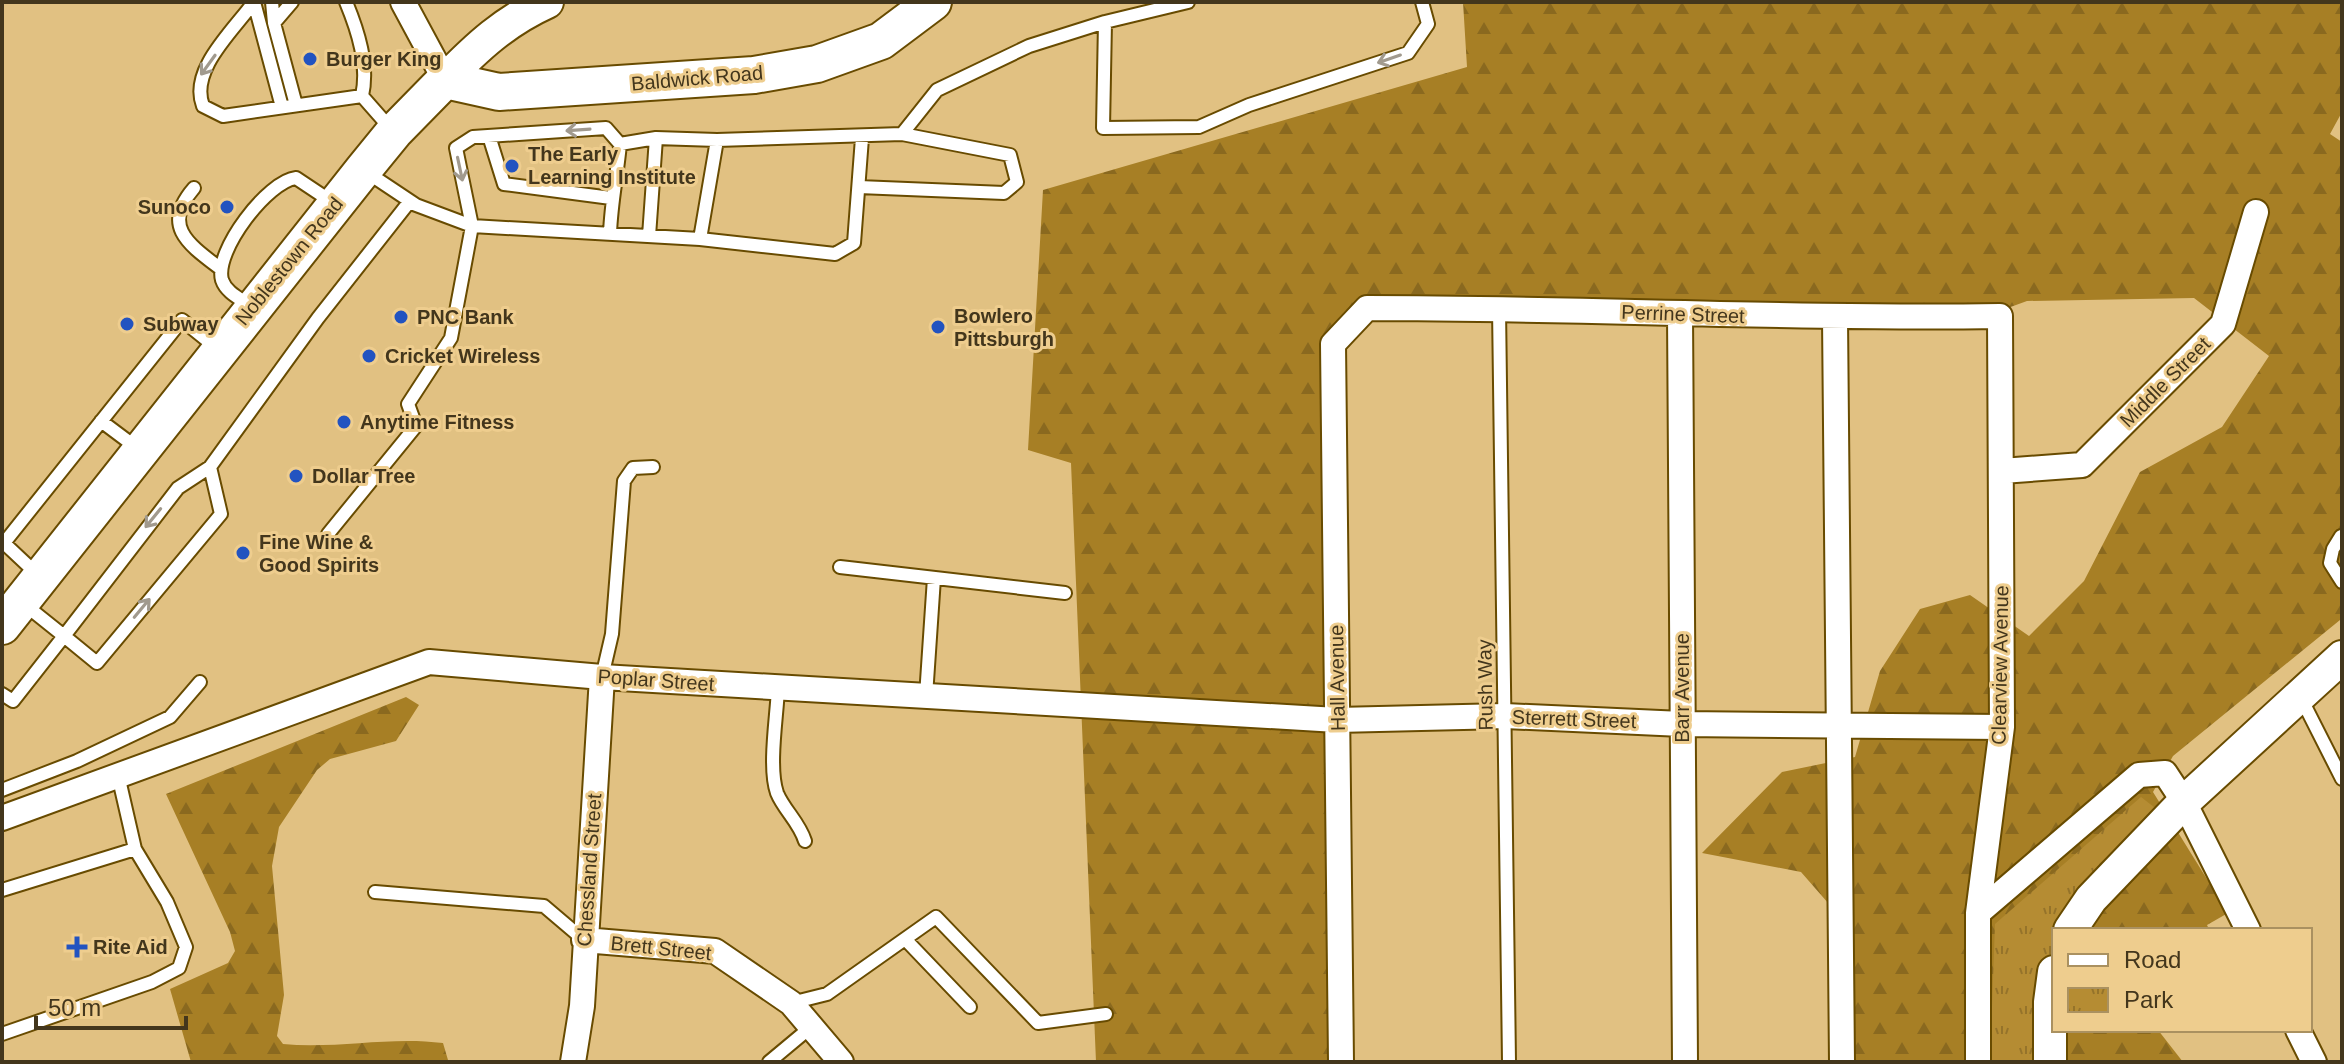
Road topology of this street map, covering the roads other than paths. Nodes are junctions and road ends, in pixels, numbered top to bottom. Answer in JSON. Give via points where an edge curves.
{"nodes":[{"id":1,"x":254,"y":2,"type":"edge"},
{"id":2,"x":272,"y":2,"type":"edge"},
{"id":3,"x":292,"y":2,"type":"edge"},
{"id":4,"x":346,"y":2,"type":"edge"},
{"id":5,"x":403,"y":2,"type":"edge"},
{"id":6,"x":547,"y":2,"type":"edge"},
{"id":7,"x":933,"y":2,"type":"edge"},
{"id":8,"x":1188,"y":2,"type":"edge"},
{"id":9,"x":1422,"y":2,"type":"edge"},
{"id":10,"x":1105,"y":22,"type":"junction"},
{"id":11,"x":274,"y":23,"type":"junction"},
{"id":12,"x":445,"y":80,"type":"junction"},
{"id":13,"x":362,"y":96,"type":"junction"},
{"id":14,"x":296,"y":105,"type":"junction"},
{"id":15,"x":282,"y":107,"type":"junction"},
{"id":16,"x":394,"y":132,"type":"junction"},
{"id":17,"x":902,"y":134,"type":"junction"},
{"id":18,"x":489,"y":136,"type":"junction"},
{"id":19,"x":656,"y":138,"type":"junction"},
{"id":20,"x":862,"y":138,"type":"junction"},
{"id":21,"x":717,"y":140,"type":"junction"},
{"id":22,"x":620,"y":144,"type":"junction"},
{"id":23,"x":363,"y":170,"type":"junction"},
{"id":24,"x":859,"y":187,"type":"junction"},
{"id":25,"x":194,"y":188,"type":"dead end"},
{"id":26,"x":611,"y":198,"type":"junction"},
{"id":27,"x":410,"y":201,"type":"junction"},
{"id":28,"x":334,"y":204,"type":"junction"},
{"id":29,"x":2256,"y":212,"type":"dead end"},
{"id":30,"x":472,"y":226,"type":"junction"},
{"id":31,"x":610,"y":234,"type":"junction"},
{"id":32,"x":649,"y":236,"type":"junction"},
{"id":33,"x":700,"y":239,"type":"junction"},
{"id":34,"x":221,"y":269,"type":"junction"},
{"id":35,"x":251,"y":307,"type":"junction"},
{"id":36,"x":1367,"y":308,"type":"joint"},
{"id":37,"x":1499,"y":308,"type":"junction"},
{"id":38,"x":1680,"y":314,"type":"junction"},
{"id":39,"x":2000,"y":316,"type":"joint"},
{"id":40,"x":1835,"y":318,"type":"junction"},
{"id":41,"x":218,"y":349,"type":"junction"},
{"id":42,"x":101,"y":421,"type":"junction"},
{"id":43,"x":140,"y":450,"type":"junction"},
{"id":44,"x":210,"y":467,"type":"junction"},
{"id":45,"x":653,"y":467,"type":"dead end"},
{"id":46,"x":2002,"y":471,"type":"junction"},
{"id":47,"x":328,"y":534,"type":"dead end"},
{"id":48,"x":2341,"y":536,"type":"edge"},
{"id":49,"x":3,"y":544,"type":"edge"},
{"id":50,"x":840,"y":567,"type":"dead end"},
{"id":51,"x":934,"y":578,"type":"junction"},
{"id":52,"x":2342,"y":582,"type":"edge"},
{"id":53,"x":1065,"y":593,"type":"dead end"},
{"id":54,"x":21,"y":602,"type":"edge"},
{"id":55,"x":64,"y":636,"type":"junction"},
{"id":56,"x":2342,"y":657,"type":"edge"},
{"id":57,"x":602,"y":677,"type":"junction"},
{"id":58,"x":200,"y":682,"type":"dead end"},
{"id":59,"x":778,"y":688,"type":"junction"},
{"id":60,"x":2,"y":695,"type":"edge"},
{"id":61,"x":926,"y":696,"type":"junction"},
{"id":62,"x":2300,"y":696,"type":"junction"},
{"id":63,"x":1505,"y":716,"type":"junction"},
{"id":64,"x":1337,"y":720,"type":"junction"},
{"id":65,"x":1682,"y":724,"type":"junction"},
{"id":66,"x":1838,"y":727,"type":"junction"},
{"id":67,"x":2002,"y":727,"type":"junction"},
{"id":68,"x":118,"y":775,"type":"junction"},
{"id":69,"x":2342,"y":779,"type":"edge"},
{"id":70,"x":20,"y":783,"type":"junction"},
{"id":71,"x":2,"y":790,"type":"edge"},
{"id":72,"x":2184,"y":802,"type":"junction"},
{"id":73,"x":29,"y":808,"type":"junction"},
{"id":74,"x":2,"y":818,"type":"edge"},
{"id":75,"x":805,"y":841,"type":"dead end"},
{"id":76,"x":135,"y":849,"type":"junction"},
{"id":77,"x":2,"y":890,"type":"edge"},
{"id":78,"x":375,"y":892,"type":"dead end"},
{"id":79,"x":1978,"y":913,"type":"junction"},
{"id":80,"x":2071,"y":928,"type":"edge"},
{"id":81,"x":2247,"y":928,"type":"edge"},
{"id":82,"x":905,"y":939,"type":"junction"},
{"id":83,"x":584,"y":940,"type":"junction"},
{"id":84,"x":2052,"y":987,"type":"edge"},
{"id":85,"x":791,"y":1003,"type":"junction"},
{"id":86,"x":970,"y":1007,"type":"dead end"},
{"id":87,"x":1106,"y":1014,"type":"dead end"},
{"id":88,"x":811,"y":1027,"type":"junction"},
{"id":89,"x":2299,"y":1032,"type":"edge"},
{"id":90,"x":2,"y":1034,"type":"edge"},
{"id":91,"x":573,"y":1062,"type":"edge"},
{"id":92,"x":769,"y":1062,"type":"edge"},
{"id":93,"x":841,"y":1062,"type":"edge"},
{"id":94,"x":1341,"y":1062,"type":"edge"},
{"id":95,"x":1509,"y":1062,"type":"edge"},
{"id":96,"x":1685,"y":1062,"type":"edge"},
{"id":97,"x":1842,"y":1062,"type":"edge"},
{"id":98,"x":1978,"y":1062,"type":"edge"},
{"id":99,"x":2050,"y":1062,"type":"edge"},
{"id":100,"x":2314,"y":1062,"type":"edge"}],
"edges":[{"from":1,"to":15,"type":"lane"},
{"from":1,"to":15,"type":"lane","one_way":true,"via":[[199,78],[198,94],[203,106],[223,116]]},
{"from":2,"to":11,"type":"lane"},
{"from":3,"to":11,"type":"lane"},
{"from":4,"to":13,"type":"lane","via":[[362,54]]},
{"from":5,"to":12,"type":"street"},
{"from":6,"to":12,"type":"main road","name":"Noblestown Road","via":[[514,17],[481,42]]},
{"from":7,"to":12,"type":"main road","name":"Baldwick Road","via":[[881,41],[817,64],[754,75],[499,92]]},
{"from":8,"to":10,"type":"lane"},
{"from":9,"to":10,"type":"lane","one_way":true,"via":[[1428,24],[1408,53],[1249,105],[1199,127],[1103,128]]},
{"from":10,"to":17,"type":"lane","via":[[1029,46],[937,90]]},
{"from":11,"to":14,"type":"lane"},
{"from":12,"to":16,"type":"main road","name":"Noblestown Road"},
{"from":13,"to":14,"type":"lane"},
{"from":13,"to":16,"type":"lane"},
{"from":14,"to":15,"type":"lane"},
{"from":16,"to":23,"type":"main road","name":"Noblestown Road"},
{"from":17,"to":20,"type":"lane"},
{"from":17,"to":24,"type":"lane","via":[[1010,155],[1017,182],[1004,193]]},
{"from":22,"to":18,"type":"lane","one_way":true,"via":[[606,128]]},
{"from":18,"to":26,"type":"lane","via":[[504,184]]},
{"from":18,"to":30,"type":"lane","one_way":true,"via":[[473,137],[456,148]]},
{"from":19,"to":21,"type":"lane"},
{"from":19,"to":22,"type":"lane"},
{"from":19,"to":32,"type":"lane"},
{"from":20,"to":21,"type":"lane"},
{"from":20,"to":24,"type":"lane"},
{"from":21,"to":33,"type":"lane"},
{"from":22,"to":26,"type":"lane"},
{"from":23,"to":27,"type":"lane"},
{"from":23,"to":28,"type":"main road","name":"Noblestown Road"},
{"from":24,"to":33,"type":"lane","via":[[854,243],[835,254]]},
{"from":25,"to":34,"type":"lane","via":[[179,206],[178,222],[194,246]]},
{"from":26,"to":31,"type":"lane"},
{"from":27,"to":30,"type":"lane"},
{"from":27,"to":44,"type":"lane"},
{"from":28,"to":34,"type":"lane","via":[[296,178],[274,185],[224,251]]},
{"from":28,"to":35,"type":"main road","name":"Noblestown Road"},
{"from":29,"to":46,"type":"street","name":"Middle Street","via":[[2223,324],[2082,465]]},
{"from":30,"to":31,"type":"lane"},
{"from":30,"to":47,"type":"lane","via":[[451,338],[408,404],[416,426]]},
{"from":31,"to":32,"type":"lane"},
{"from":32,"to":33,"type":"lane"},
{"from":34,"to":35,"type":"lane","via":[[226,289]]},
{"from":35,"to":41,"type":"main road","name":"Noblestown Road"},
{"from":36,"to":37,"type":"street","name":"Perrine Street"},
{"from":36,"to":64,"type":"street","name":"Hall Avenue","via":[[1333,344]]},
{"from":37,"to":38,"type":"street","name":"Perrine Street"},
{"from":37,"to":63,"type":"lane","name":"Rush Way"},
{"from":38,"to":40,"type":"street","name":"Perrine Street"},
{"from":38,"to":65,"type":"street","name":"Barr Avenue"},
{"from":39,"to":40,"type":"street","name":"Perrine Street"},
{"from":39,"to":46,"type":"street","name":"Clearview Avenue"},
{"from":40,"to":66,"type":"street"},
{"from":41,"to":42,"type":"lane","via":[[182,320]]},
{"from":41,"to":43,"type":"main road","name":"Noblestown Road"},
{"from":42,"to":43,"type":"lane"},
{"from":42,"to":49,"type":"lane"},
{"from":43,"to":54,"type":"main road","name":"Noblestown Road"},
{"from":44,"to":55,"type":"lane","one_way":true,"via":[[178,488]]},
{"from":55,"to":44,"type":"lane","one_way":true,"via":[[97,663],[221,514]]},
{"from":45,"to":57,"type":"lane","via":[[633,468],[624,481],[612,634]]},
{"from":46,"to":67,"type":"street","name":"Clearview Avenue"},
{"from":48,"to":52,"type":"lane","via":[[2330,563]]},
{"from":49,"to":54,"type":"lane"},
{"from":50,"to":51,"type":"lane"},
{"from":51,"to":53,"type":"lane"},
{"from":51,"to":61,"type":"lane"},
{"from":54,"to":55,"type":"lane"},
{"from":55,"to":60,"type":"lane","via":[[13,701]]},
{"from":56,"to":62,"type":"main road"},
{"from":57,"to":59,"type":"street","name":"Poplar Street"},
{"from":57,"to":68,"type":"street","name":"Poplar Street","via":[[429,662]]},
{"from":57,"to":83,"type":"street","name":"Chessland Street"},
{"from":58,"to":70,"type":"lane","via":[[170,717]]},
{"from":59,"to":61,"type":"street","name":"Poplar Street"},
{"from":59,"to":75,"type":"lane","via":[[774,781]]},
{"from":61,"to":64,"type":"street","name":"Poplar Street"},
{"from":62,"to":69,"type":"lane"},
{"from":62,"to":72,"type":"main road"},
{"from":63,"to":64,"type":"street","name":"Sterrett Street"},
{"from":63,"to":65,"type":"street","name":"Sterrett Street"},
{"from":63,"to":95,"type":"lane","name":"Rush Way"},
{"from":64,"to":94,"type":"street","name":"Hall Avenue"},
{"from":65,"to":66,"type":"street","name":"Sterrett Street"},
{"from":65,"to":96,"type":"street","name":"Barr Avenue"},
{"from":66,"to":67,"type":"street","name":"Sterrett Street"},
{"from":66,"to":97,"type":"street"},
{"from":67,"to":79,"type":"street","name":"Clearview Avenue"},
{"from":68,"to":73,"type":"street","name":"Poplar Street"},
{"from":68,"to":76,"type":"lane"},
{"from":70,"to":71,"type":"lane"},
{"from":70,"to":73,"type":"lane"},
{"from":72,"to":79,"type":"street","via":[[2165,773],[2139,775]]},
{"from":72,"to":80,"type":"main road","via":[[2091,899]]},
{"from":72,"to":81,"type":"street"},
{"from":73,"to":74,"type":"street","name":"Poplar Street"},
{"from":76,"to":77,"type":"lane"},
{"from":76,"to":90,"type":"lane","via":[[186,947],[179,968]]},
{"from":78,"to":83,"type":"lane","via":[[544,906]]},
{"from":79,"to":98,"type":"street","name":"Clearview Avenue"},
{"from":82,"to":85,"type":"lane","via":[[827,994]]},
{"from":82,"to":86,"type":"lane"},
{"from":82,"to":87,"type":"lane","via":[[936,917],[1038,1023]]},
{"from":83,"to":85,"type":"street","name":"Brett Street","via":[[715,951]]},
{"from":83,"to":91,"type":"street","name":"Chessland Street"},
{"from":84,"to":99,"type":"main road"},
{"from":85,"to":88,"type":"street","name":"Brett Street"},
{"from":88,"to":92,"type":"lane"},
{"from":88,"to":93,"type":"street","name":"Brett Street"},
{"from":89,"to":100,"type":"street"}]}
